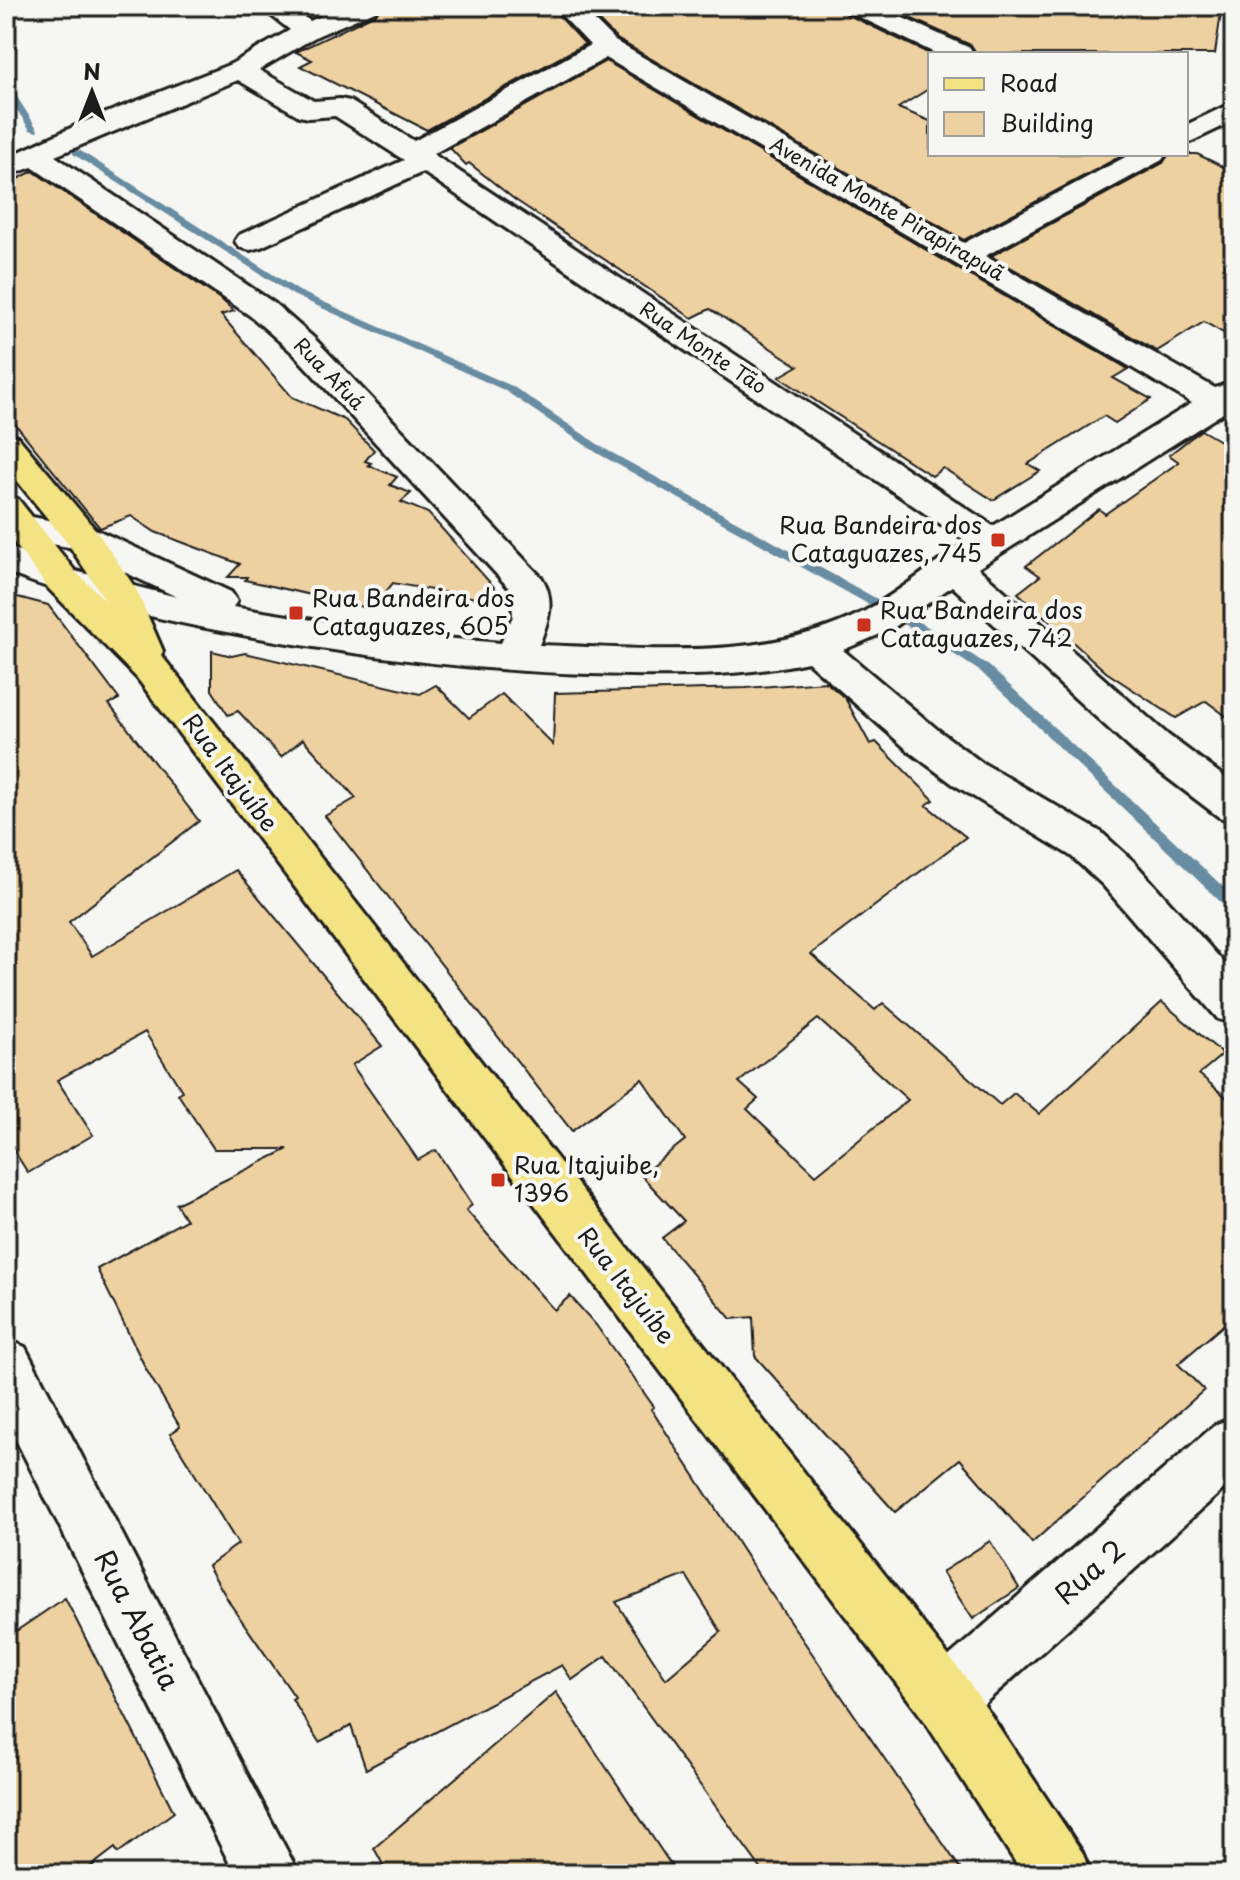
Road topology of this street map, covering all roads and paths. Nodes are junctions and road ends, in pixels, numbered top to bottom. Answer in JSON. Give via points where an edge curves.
{"nodes":[{"id":1,"x":272,"y":6,"type":"edge"},
{"id":2,"x":366,"y":6,"type":"edge"},
{"id":3,"x":566,"y":6,"type":"edge"},
{"id":4,"x":856,"y":6,"type":"edge"},
{"id":5,"x":308,"y":31,"type":"junction"},
{"id":6,"x":606,"y":47,"type":"junction"},
{"id":7,"x":956,"y":52,"type":"edge"},
{"id":8,"x":240,"y":70,"type":"junction"},
{"id":9,"x":1234,"y":110,"type":"edge"},
{"id":10,"x":1193,"y":126,"type":"edge"},
{"id":11,"x":1148,"y":156,"type":"edge"},
{"id":12,"x":418,"y":157,"type":"junction"},
{"id":13,"x":27,"y":158,"type":"edge"},
{"id":14,"x":250,"y":241,"type":"dead end"},
{"id":15,"x":966,"y":254,"type":"junction"},
{"id":16,"x":1225,"y":397,"type":"edge"},
{"id":17,"x":6,"y":445,"type":"edge"},
{"id":18,"x":10,"y":529,"type":"edge"},
{"id":19,"x":82,"y":537,"type":"junction"},
{"id":20,"x":993,"y":543,"type":"junction"},
{"id":21,"x":940,"y":576,"type":"junction"},
{"id":22,"x":62,"y":580,"type":"junction"},
{"id":23,"x":123,"y":598,"type":"junction"},
{"id":24,"x":267,"y":624,"type":"junction"},
{"id":25,"x":815,"y":647,"type":"junction"},
{"id":26,"x":514,"y":658,"type":"junction"},
{"id":27,"x":151,"y":668,"type":"junction"},
{"id":28,"x":1234,"y":806,"type":"edge"},
{"id":29,"x":1234,"y":1005,"type":"edge"},
{"id":30,"x":6,"y":1365,"type":"edge"},
{"id":31,"x":1234,"y":1444,"type":"edge"},
{"id":32,"x":945,"y":1699,"type":"junction"},
{"id":33,"x":268,"y":1874,"type":"edge"},
{"id":34,"x":1060,"y":1874,"type":"edge"}],
"edges":[{"from":1,"to":5,"type":"street"},
{"from":2,"to":5,"type":"street"},
{"from":3,"to":6,"type":"street","name":"Avenida Monte Pirapirapuã"},
{"from":4,"to":7,"type":"street"},
{"from":5,"to":8,"type":"street"},
{"from":6,"to":12,"type":"street"},
{"from":6,"to":15,"type":"street","name":"Avenida Monte Pirapirapuã"},
{"from":8,"to":12,"type":"street","name":"Rua Monte Tão","via":[[309,110],[340,107]]},
{"from":8,"to":13,"type":"street"},
{"from":9,"to":10,"type":"street"},
{"from":11,"to":15,"type":"street"},
{"from":12,"to":14,"type":"street"},
{"from":12,"to":20,"type":"street","name":"Rua Monte Tão"},
{"from":13,"to":26,"type":"street","name":"Rua Afuá","via":[[245,296],[315,357],[529,587],[532,616]]},
{"from":15,"to":16,"type":"street","name":"Avenida Monte Pirapirapuã"},
{"from":16,"to":20,"type":"street"},
{"from":17,"to":19,"type":"main road","name":"Rua Itajuíbe"},
{"from":18,"to":19,"type":"street"},
{"from":18,"to":22,"type":"street"},
{"from":19,"to":23,"type":"main road","name":"Rua Itajuíbe"},
{"from":19,"to":24,"type":"street"},
{"from":20,"to":21,"type":"street"},
{"from":21,"to":25,"type":"street","via":[[879,620]]},
{"from":21,"to":28,"type":"street"},
{"from":22,"to":23,"type":"street"},
{"from":22,"to":27,"type":"main road","name":"Rua Itajuíbe"},
{"from":23,"to":24,"type":"street"},
{"from":23,"to":27,"type":"main road","name":"Rua Itajuíbe"},
{"from":24,"to":26,"type":"street","via":[[400,648]]},
{"from":25,"to":26,"type":"street","via":[[764,658],[690,663]]},
{"from":25,"to":29,"type":"street","via":[[967,773],[1086,844]]},
{"from":27,"to":32,"type":"main road","name":"Rua Itajuíbe"},
{"from":30,"to":33,"type":"street","name":"Rua Abatia"},
{"from":31,"to":32,"type":"street","name":"Rua 2"},
{"from":32,"to":34,"type":"main road","name":"Rua Itajuíbe"}]}
